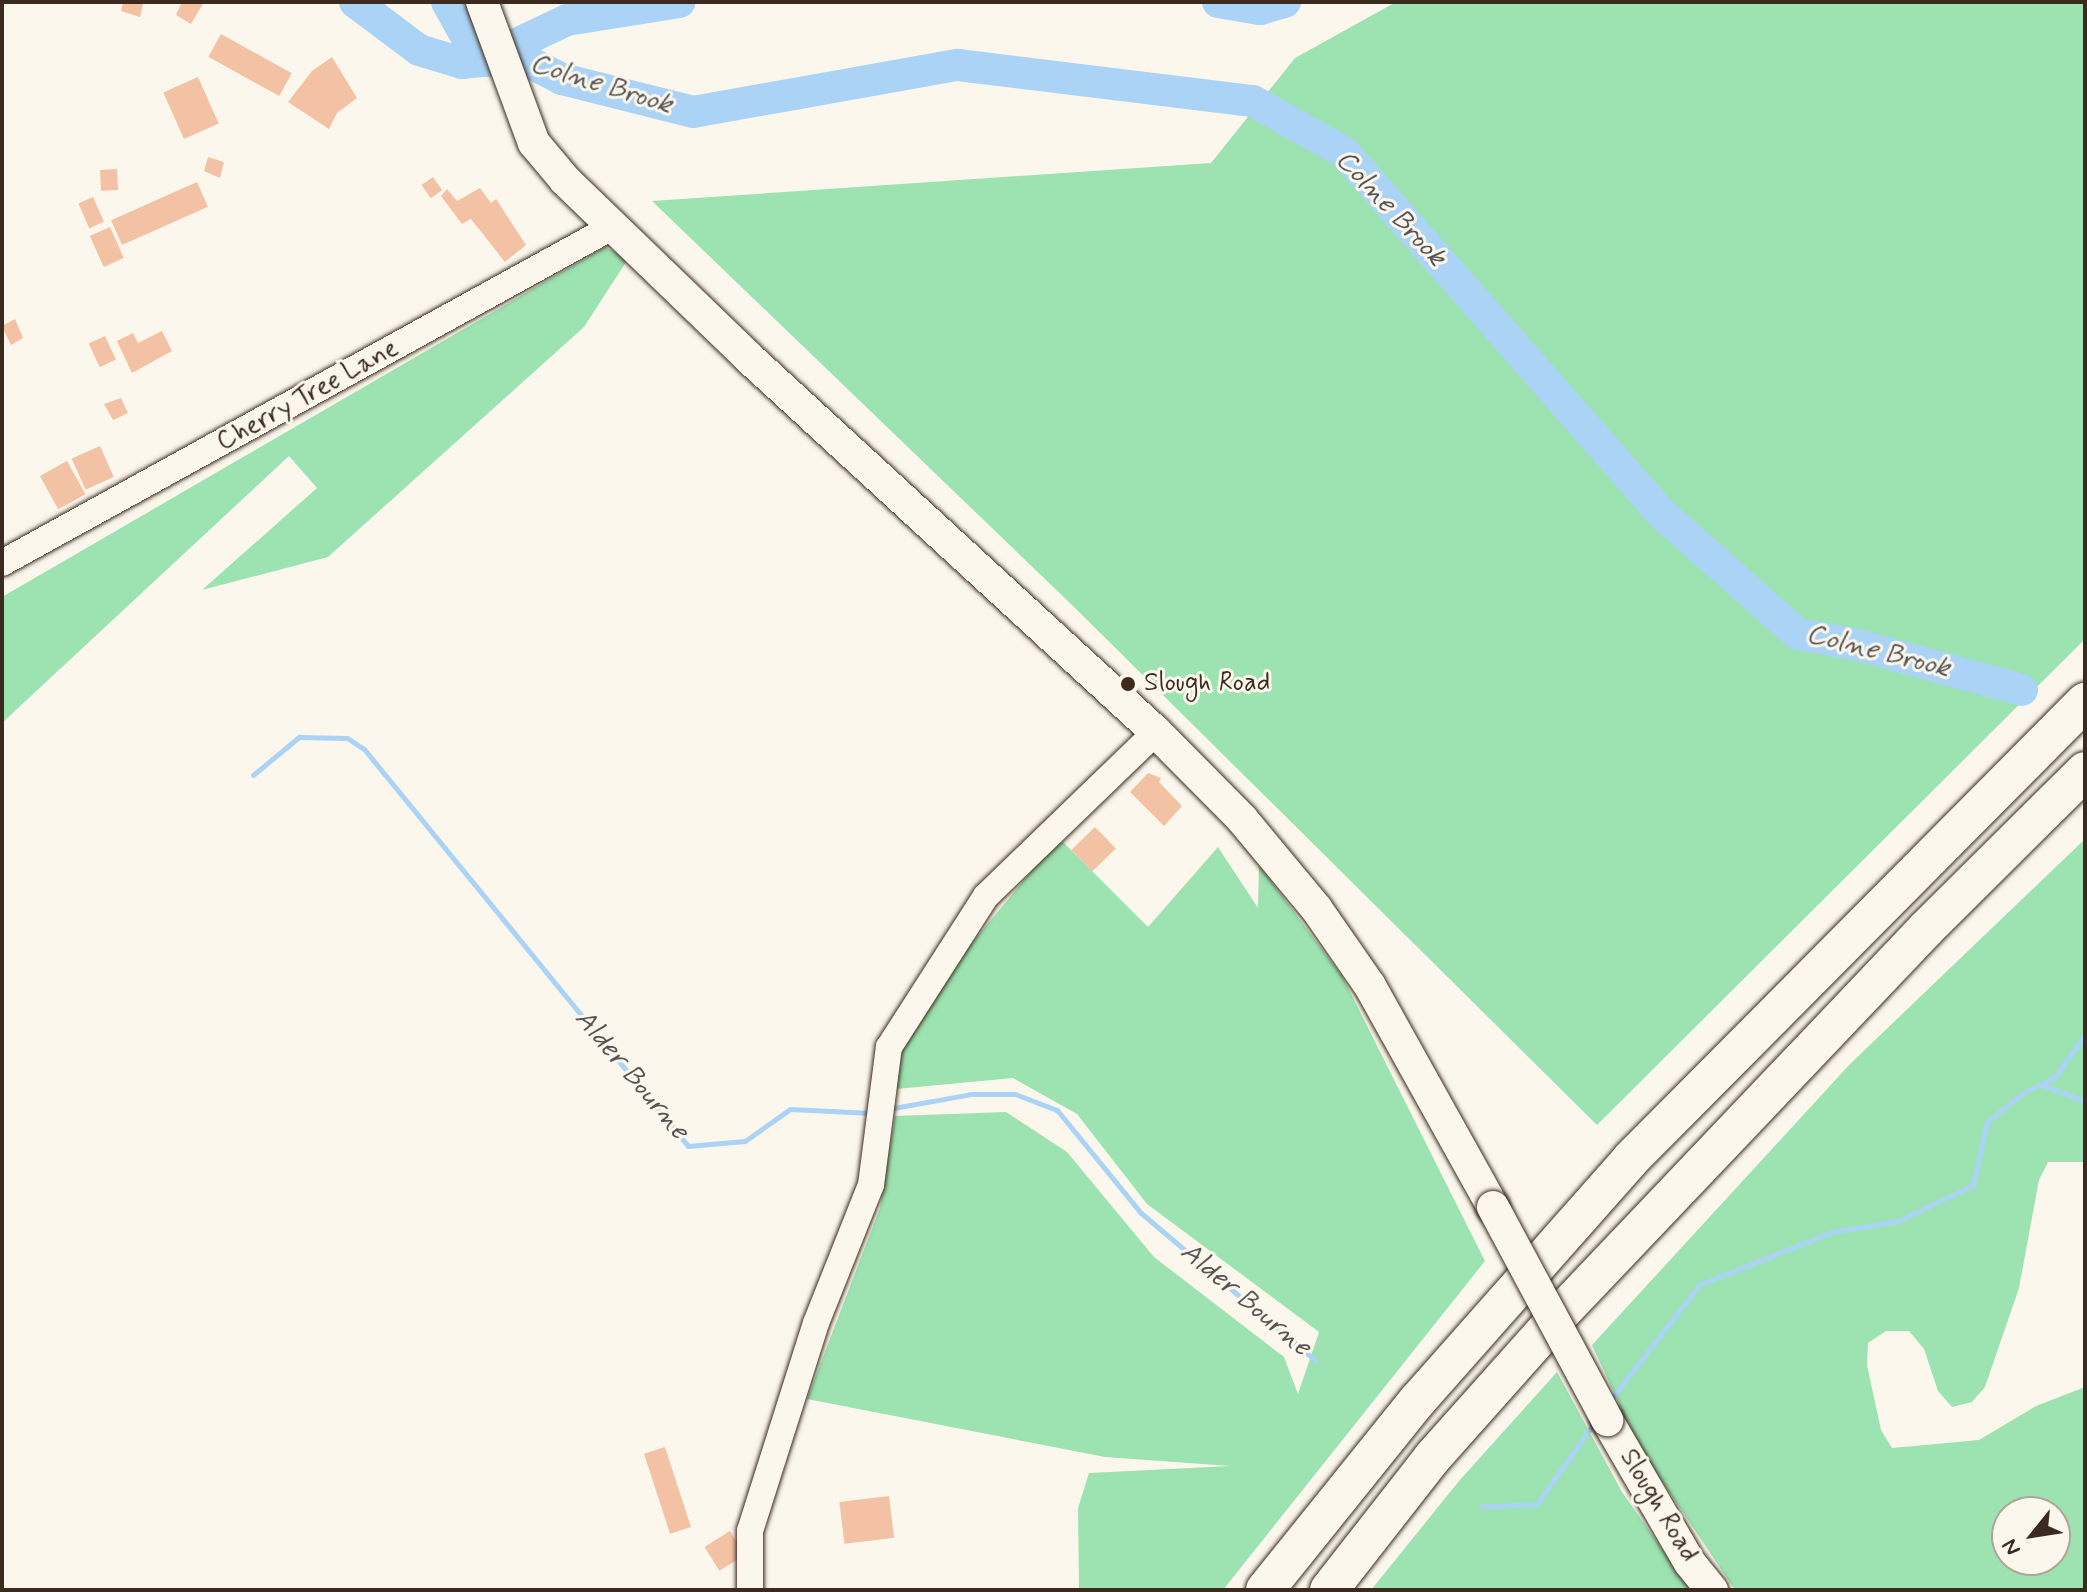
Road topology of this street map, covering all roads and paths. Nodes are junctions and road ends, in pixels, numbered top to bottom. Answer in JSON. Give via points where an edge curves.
{"nodes":[{"id":1,"x":482,"y":2,"type":"edge"},
{"id":2,"x":612,"y":227,"type":"junction"},
{"id":3,"x":2,"y":563,"type":"edge"},
{"id":4,"x":2085,"y":702,"type":"edge"},
{"id":5,"x":1156,"y":732,"type":"junction"},
{"id":6,"x":2085,"y":771,"type":"edge"},
{"id":7,"x":750,"y":1590,"type":"edge"},
{"id":8,"x":1265,"y":1590,"type":"edge"},
{"id":9,"x":1329,"y":1590,"type":"edge"},
{"id":10,"x":1712,"y":1590,"type":"edge"}],
"edges":[{"from":1,"to":2,"type":"main road","name":"Slough Road","via":[[534,143]]},
{"from":2,"to":3,"type":"street","name":"Cherry Tree Lane"},
{"from":2,"to":5,"type":"main road","name":"Slough Road"},
{"from":4,"to":8,"type":"highway","via":[[1630,1160],[1418,1400]]},
{"from":5,"to":7,"type":"street","via":[[986,896],[889,1047],[871,1185],[816,1323],[750,1531]]},
{"from":5,"to":10,"type":"main road","name":"Slough Road","bridge":true,"via":[[1242,819],[1316,908],[1370,986],[1607,1420],[1690,1563]]},
{"from":6,"to":9,"type":"highway","via":[[1926,929],[1561,1313],[1432,1458]]}]}
